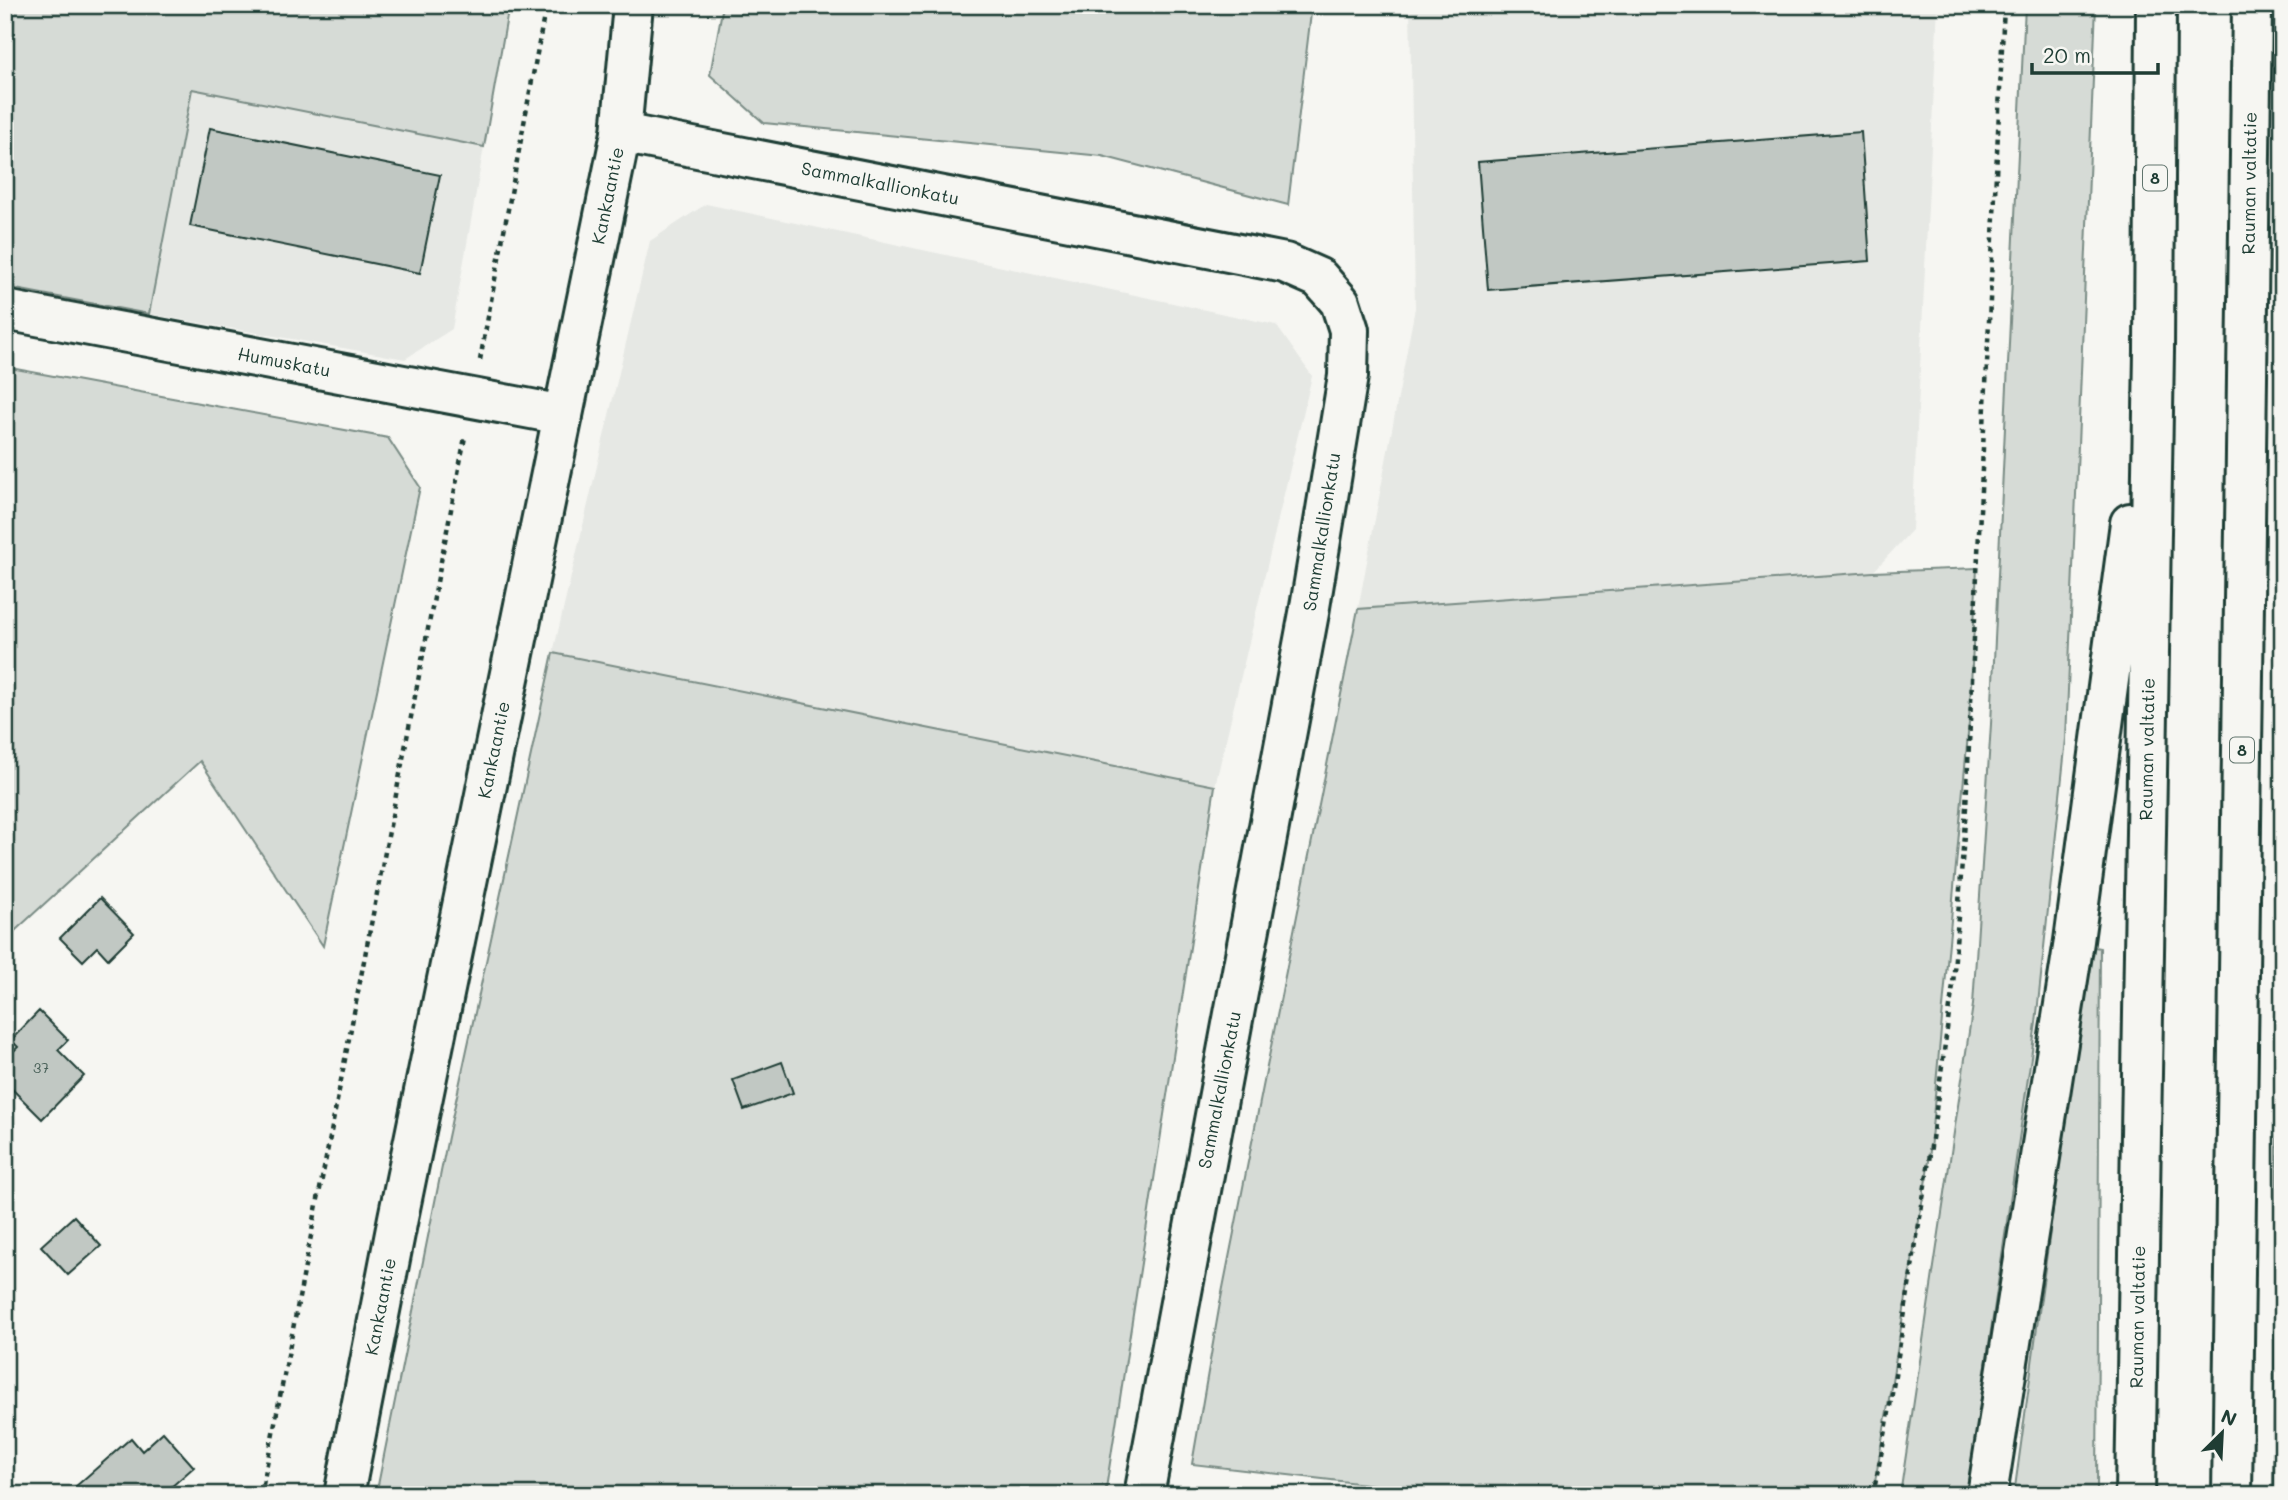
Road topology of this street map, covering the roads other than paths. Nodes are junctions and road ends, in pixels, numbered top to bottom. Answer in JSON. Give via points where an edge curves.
{"nodes":[{"id":1,"x":633,"y":5,"type":"edge"},
{"id":2,"x":2156,"y":5,"type":"edge"},
{"id":3,"x":2252,"y":5,"type":"edge"},
{"id":4,"x":621,"y":132,"type":"junction"},
{"id":5,"x":5,"y":310,"type":"edge"},
{"id":6,"x":2154,"y":351,"type":"junction"},
{"id":7,"x":563,"y":415,"type":"junction"},
{"id":8,"x":344,"y":1495,"type":"edge"},
{"id":9,"x":1144,"y":1495,"type":"edge"},
{"id":10,"x":1987,"y":1495,"type":"edge"},
{"id":11,"x":2135,"y":1495,"type":"edge"},
{"id":12,"x":2232,"y":1495,"type":"edge"}],
"edges":[{"from":1,"to":4,"type":"main road","name":"Kankaantie"},
{"from":2,"to":6,"type":"main road","name":"Rauman valtatie","number":"8"},
{"from":3,"to":12,"type":"main road","name":"Rauman valtatie","number":"8"},
{"from":4,"to":7,"type":"main road","name":"Kankaantie"},
{"from":4,"to":9,"type":"main road","name":"Sammalkallionkatu","via":[[1284,263],[1319,278],[1340,302],[1349,330],[1346,389],[1309,613]]},
{"from":5,"to":7,"type":"main road","name":"Humuskatu"},
{"from":6,"to":10,"type":"main road","via":[[2074,941]]},
{"from":6,"to":11,"type":"main road","name":"Rauman valtatie","number":"8"},
{"from":7,"to":8,"type":"main road","name":"Kankaantie"}]}
